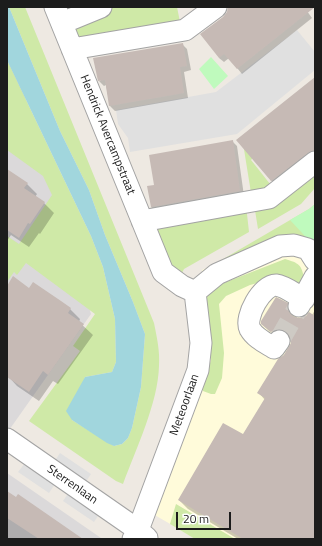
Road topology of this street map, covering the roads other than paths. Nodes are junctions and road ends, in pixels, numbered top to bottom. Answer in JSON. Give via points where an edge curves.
{"nodes":[{"id":1,"x":101,"y":7,"type":"edge"},
{"id":2,"x":216,"y":7,"type":"edge"},
{"id":3,"x":58,"y":15,"type":"edge"},
{"id":4,"x":72,"y":49,"type":"junction"},
{"id":5,"x":315,"y":162,"type":"edge"},
{"id":6,"x":142,"y":221,"type":"junction"},
{"id":7,"x":315,"y":260,"type":"edge"},
{"id":8,"x":315,"y":277,"type":"edge"},
{"id":9,"x":195,"y":292,"type":"junction"},
{"id":10,"x":277,"y":344,"type":"dead end"},
{"id":11,"x":7,"y":440,"type":"edge"},
{"id":12,"x":140,"y":536,"type":"edge"}],
"edges":[{"from":1,"to":3,"type":"street","name":"Hendrick Avercampstraat"},
{"from":2,"to":4,"type":"street","via":[[185,30]]},
{"from":3,"to":4,"type":"street","name":"Hendrick Avercampstraat"},
{"from":4,"to":6,"type":"street","name":"Hendrick Avercampstraat"},
{"from":5,"to":6,"type":"street","via":[[269,198]]},
{"from":6,"to":9,"type":"street","name":"Hendrick Avercampstraat","via":[[162,272]]},
{"from":7,"to":9,"type":"street","via":[[308,249],[294,245],[280,246],[217,274]]},
{"from":8,"to":10,"type":"street","via":[[301,303],[284,288],[276,285],[268,287],[258,298],[249,321],[250,328],[255,336]]},
{"from":9,"to":12,"type":"street","name":"Meteoorlaan","via":[[201,343],[198,370]]},
{"from":11,"to":12,"type":"street","name":"Sterrenlaan"}]}
